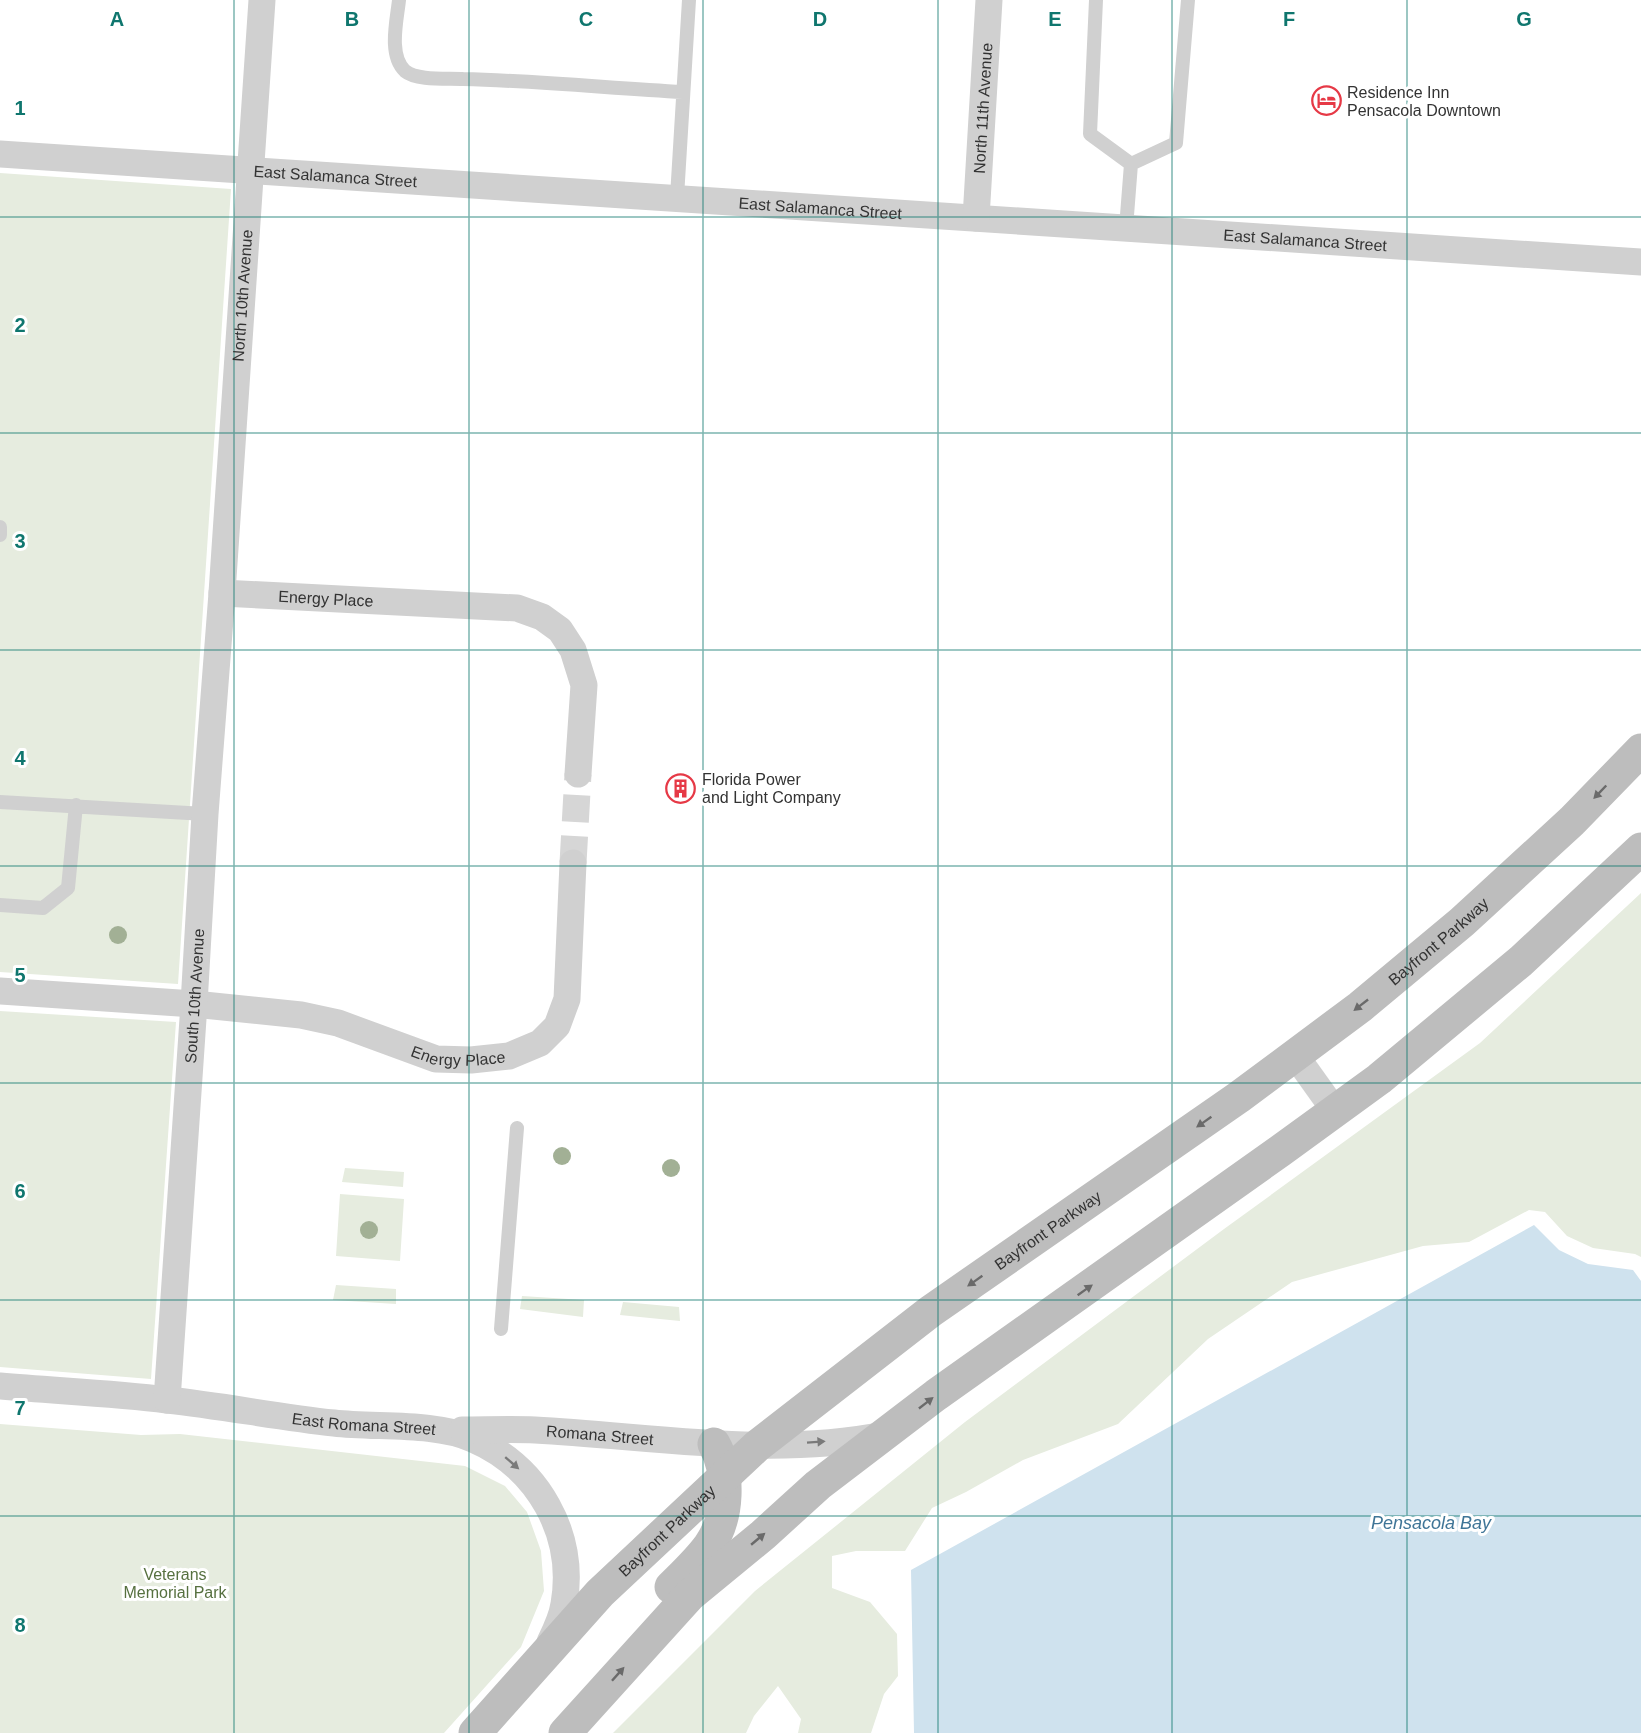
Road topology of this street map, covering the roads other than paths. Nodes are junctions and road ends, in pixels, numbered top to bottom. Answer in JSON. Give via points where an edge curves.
{"nodes":[{"id":1,"x":262,"y":0,"type":"edge"},
{"id":2,"x":399,"y":0,"type":"edge"},
{"id":3,"x":689,"y":0,"type":"edge"},
{"id":4,"x":989,"y":0,"type":"edge"},
{"id":5,"x":1096,"y":0,"type":"edge"},
{"id":6,"x":1188,"y":0,"type":"edge"},
{"id":7,"x":683,"y":92,"type":"junction"},
{"id":8,"x":0,"y":154,"type":"edge"},
{"id":9,"x":1131,"y":164,"type":"junction"},
{"id":10,"x":250,"y":171,"type":"junction"},
{"id":11,"x":677,"y":197,"type":"junction"},
{"id":12,"x":976,"y":218,"type":"junction"},
{"id":13,"x":1126,"y":228,"type":"junction"},
{"id":14,"x":1641,"y":262,"type":"edge"},
{"id":15,"x":0,"y":527,"type":"edge"},
{"id":16,"x":0,"y":535,"type":"edge"},
{"id":17,"x":222,"y":592,"type":"junction"},
{"id":18,"x":1641,"y":750,"type":"edge"},
{"id":19,"x":578,"y":774,"type":"tunnel mouth"},
{"id":20,"x":0,"y":802,"type":"edge"},
{"id":21,"x":76,"y":805,"type":"junction"},
{"id":22,"x":205,"y":814,"type":"junction"},
{"id":23,"x":1641,"y":849,"type":"edge"},
{"id":24,"x":573,"y":863,"type":"tunnel mouth"},
{"id":25,"x":0,"y":905,"type":"edge"},
{"id":26,"x":0,"y":991,"type":"edge"},
{"id":27,"x":194,"y":1004,"type":"junction"},
{"id":28,"x":1295,"y":1055,"type":"junction"},
{"id":29,"x":1335,"y":1111,"type":"junction"},
{"id":30,"x":517,"y":1128,"type":"dead end"},
{"id":31,"x":501,"y":1329,"type":"dead end"},
{"id":32,"x":0,"y":1386,"type":"edge"},
{"id":33,"x":167,"y":1400,"type":"junction"},
{"id":34,"x":440,"y":1430,"type":"junction"},
{"id":35,"x":885,"y":1434,"type":"junction"},
{"id":36,"x":714,"y":1444,"type":"junction"},
{"id":37,"x":758,"y":1446,"type":"junction"},
{"id":38,"x":725,"y":1476,"type":"junction"},
{"id":39,"x":546,"y":1652,"type":"junction"},
{"id":40,"x":475,"y":1733,"type":"edge"},
{"id":41,"x":549,"y":1733,"type":"edge"},
{"id":42,"x":565,"y":1733,"type":"edge"}],
"edges":[{"from":1,"to":10,"type":"street","name":"North 10th Avenue"},
{"from":2,"to":7,"type":"lane","via":[[397,58],[416,77]]},
{"from":3,"to":7,"type":"lane"},
{"from":4,"to":12,"type":"street","name":"North 11th Avenue"},
{"from":5,"to":9,"type":"lane","via":[[1090,134]]},
{"from":6,"to":9,"type":"lane","via":[[1176,142]]},
{"from":7,"to":11,"type":"lane"},
{"from":8,"to":10,"type":"street","name":"East Salamanca Street"},
{"from":9,"to":13,"type":"lane"},
{"from":10,"to":11,"type":"street","name":"East Salamanca Street"},
{"from":10,"to":17,"type":"street","name":"North 10th Avenue"},
{"from":11,"to":12,"type":"street","name":"East Salamanca Street"},
{"from":12,"to":13,"type":"street","name":"East Salamanca Street"},
{"from":13,"to":14,"type":"street","name":"East Salamanca Street"},
{"from":15,"to":16,"type":"lane"},
{"from":17,"to":19,"type":"street","name":"Energy Place","via":[[517,608],[542,617],[560,630],[573,650],[584,685]]},
{"from":17,"to":22,"type":"street","name":"South 10th Avenue"},
{"from":18,"to":28,"type":"main road","name":"Bayfront Parkway","one_way":true,"via":[[1572,821],[1462,922]]},
{"from":20,"to":21,"type":"lane"},
{"from":21,"to":22,"type":"lane"},
{"from":21,"to":25,"type":"lane","via":[[68,888],[43,908]]},
{"from":22,"to":27,"type":"street","name":"South 10th Avenue"},
{"from":23,"to":29,"type":"main road","via":[[1480,996]]},
{"from":24,"to":27,"type":"street","name":"Energy Place","via":[[567,999],[557,1026],[540,1043],[509,1056],[436,1059],[338,1023],[301,1015]]},
{"from":26,"to":27,"type":"street","name":"Energy Place"},
{"from":27,"to":33,"type":"street","name":"South 10th Avenue"},
{"from":28,"to":29,"type":"street"},
{"from":28,"to":37,"type":"main road","name":"Bayfront Parkway","one_way":true,"via":[[931,1311]]},
{"from":35,"to":29,"type":"main road","one_way":true},
{"from":30,"to":31,"type":"lane"},
{"from":32,"to":33,"type":"street","name":"East Romana Street"},
{"from":33,"to":34,"type":"street","name":"East Romana Street","via":[[333,1423]]},
{"from":34,"to":36,"type":"street","name":"Romana Street","via":[[534,1430]]},
{"from":34,"to":39,"type":"street","name":"East Romana Street","one_way":true,"via":[[472,1438],[500,1453],[529,1478],[548,1503],[562,1540],[565,1604]]},
{"from":37,"to":35,"type":"street","name":"Romana Street","one_way":true,"via":[[855,1440]]},
{"from":42,"to":35,"type":"main road","one_way":true,"via":[[690,1595],[818,1485]]},
{"from":36,"to":37,"type":"street","name":"Romana Street"},
{"from":36,"to":38,"type":"main road"},
{"from":37,"to":38,"type":"main road","name":"Bayfront Parkway"},
{"from":38,"to":39,"type":"main road","name":"Bayfront Parkway","via":[[600,1593]]},
{"from":38,"to":41,"type":"main road","via":[[722,1515],[710,1545],[603,1656]]},
{"from":39,"to":40,"type":"main road","name":"Bayfront Parkway"}]}
